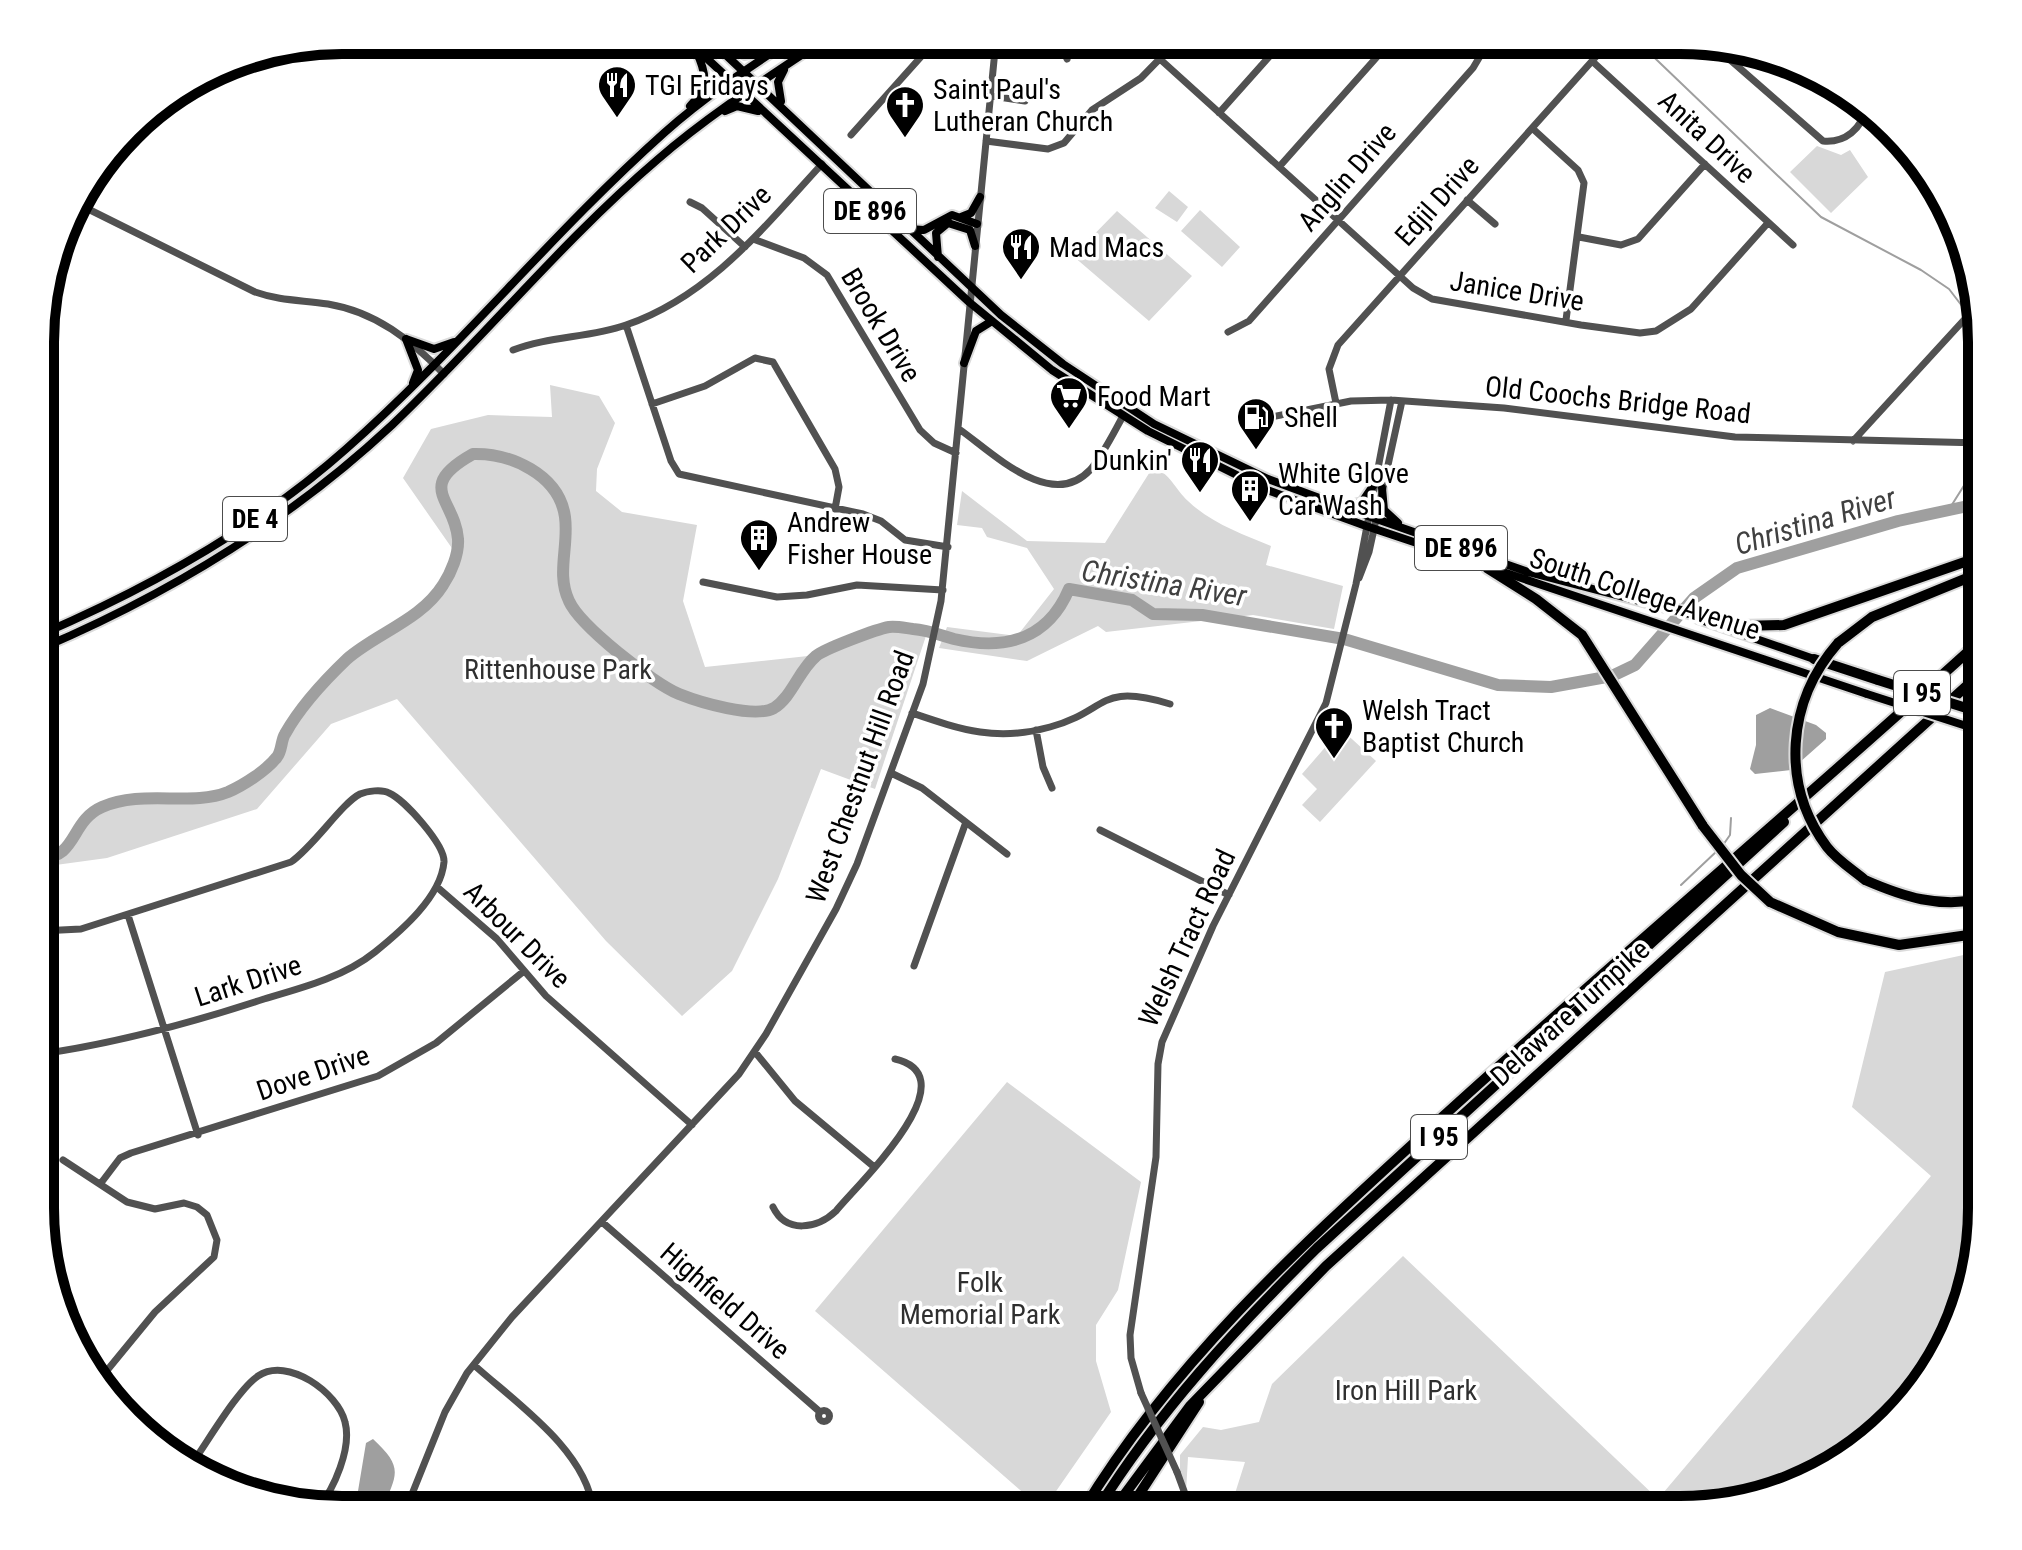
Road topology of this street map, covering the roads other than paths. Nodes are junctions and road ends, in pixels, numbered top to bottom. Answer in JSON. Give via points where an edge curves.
{"nodes":[{"id":1,"x":696,"y":54,"type":"edge"},
{"id":2,"x":701,"y":54,"type":"edge"},
{"id":3,"x":725,"y":54,"type":"edge"},
{"id":4,"x":770,"y":54,"type":"edge"},
{"id":5,"x":804,"y":54,"type":"edge"},
{"id":6,"x":923,"y":54,"type":"edge"},
{"id":7,"x":995,"y":54,"type":"edge"},
{"id":8,"x":1065,"y":54,"type":"edge"},
{"id":9,"x":1166,"y":54,"type":"edge"},
{"id":10,"x":1272,"y":54,"type":"edge"},
{"id":11,"x":1380,"y":54,"type":"edge"},
{"id":12,"x":1481,"y":54,"type":"edge"},
{"id":13,"x":1598,"y":54,"type":"edge"},
{"id":14,"x":1729,"y":58,"type":"edge"},
{"id":15,"x":1067,"y":59,"type":"dead end"},
{"id":16,"x":1161,"y":60,"type":"junction"},
{"id":17,"x":1592,"y":61,"type":"junction"},
{"id":18,"x":789,"y":64,"type":"junction"},
{"id":19,"x":744,"y":72,"type":"junction"},
{"id":20,"x":731,"y":81,"type":"junction"},
{"id":21,"x":758,"y":84,"type":"junction"},
{"id":22,"x":744,"y":93,"type":"junction"},
{"id":23,"x":992,"y":96,"type":"junction"},
{"id":24,"x":1025,"y":101,"type":"dead end"},
{"id":25,"x":782,"y":106,"type":"junction"},
{"id":26,"x":1219,"y":113,"type":"junction"},
{"id":27,"x":711,"y":117,"type":"junction"},
{"id":28,"x":772,"y":119,"type":"junction"},
{"id":29,"x":1863,"y":121,"type":"edge"},
{"id":30,"x":1532,"y":128,"type":"junction"},
{"id":31,"x":666,"y":131,"type":"junction"},
{"id":32,"x":851,"y":135,"type":"dead end"},
{"id":33,"x":986,"y":141,"type":"junction"},
{"id":34,"x":822,"y":164,"type":"junction"},
{"id":35,"x":1705,"y":164,"type":"junction"},
{"id":36,"x":1279,"y":167,"type":"junction"},
{"id":37,"x":980,"y":197,"type":"junction"},
{"id":38,"x":1467,"y":200,"type":"junction"},
{"id":39,"x":690,"y":202,"type":"dead end"},
{"id":40,"x":87,"y":209,"type":"edge"},
{"id":41,"x":961,"y":217,"type":"junction"},
{"id":42,"x":1338,"y":220,"type":"junction"},
{"id":43,"x":977,"y":224,"type":"junction"},
{"id":44,"x":1495,"y":224,"type":"dead end"},
{"id":45,"x":1767,"y":224,"type":"junction"},
{"id":46,"x":906,"y":227,"type":"junction"},
{"id":47,"x":1579,"y":237,"type":"junction"},
{"id":48,"x":753,"y":239,"type":"junction"},
{"id":49,"x":1793,"y":245,"type":"dead end"},
{"id":50,"x":975,"y":246,"type":"junction"},
{"id":51,"x":745,"y":247,"type":"junction"},
{"id":52,"x":939,"y":258,"type":"junction"},
{"id":53,"x":1400,"y":276,"type":"junction"},
{"id":54,"x":970,"y":287,"type":"junction"},
{"id":55,"x":969,"y":302,"type":"junction"},
{"id":56,"x":1967,"y":317,"type":"edge"},
{"id":57,"x":1566,"y":320,"type":"junction"},
{"id":58,"x":992,"y":321,"type":"junction"},
{"id":59,"x":626,"y":325,"type":"junction"},
{"id":60,"x":468,"y":332,"type":"junction"},
{"id":61,"x":1228,"y":332,"type":"dead end"},
{"id":62,"x":406,"y":339,"type":"junction"},
{"id":63,"x":513,"y":350,"type":"dead end"},
{"id":64,"x":964,"y":363,"type":"junction"},
{"id":65,"x":435,"y":364,"type":"junction"},
{"id":66,"x":444,"y":374,"type":"junction"},
{"id":67,"x":400,"y":399,"type":"junction"},
{"id":68,"x":1391,"y":400,"type":"junction"},
{"id":69,"x":1402,"y":401,"type":"junction"},
{"id":70,"x":1336,"y":403,"type":"junction"},
{"id":71,"x":652,"y":404,"type":"junction"},
{"id":72,"x":1123,"y":416,"type":"junction"},
{"id":73,"x":1251,"y":421,"type":"dead end"},
{"id":74,"x":959,"y":429,"type":"junction"},
{"id":75,"x":1853,"y":441,"type":"junction"},
{"id":76,"x":1968,"y":443,"type":"edge"},
{"id":77,"x":956,"y":453,"type":"junction"},
{"id":78,"x":1378,"y":486,"type":"junction"},
{"id":79,"x":1343,"y":507,"type":"junction"},
{"id":80,"x":835,"y":509,"type":"junction"},
{"id":81,"x":1372,"y":518,"type":"junction"},
{"id":82,"x":1370,"y":528,"type":"junction"},
{"id":83,"x":1405,"y":529,"type":"junction"},
{"id":84,"x":948,"y":547,"type":"junction"},
{"id":85,"x":1968,"y":561,"type":"edge"},
{"id":86,"x":1487,"y":568,"type":"junction"},
{"id":87,"x":1968,"y":578,"type":"edge"},
{"id":88,"x":703,"y":582,"type":"dead end"},
{"id":89,"x":943,"y":590,"type":"junction"},
{"id":90,"x":1658,"y":605,"type":"joint"},
{"id":91,"x":1696,"y":617,"type":"junction"},
{"id":92,"x":54,"y":628,"type":"edge"},
{"id":93,"x":54,"y":642,"type":"edge"},
{"id":94,"x":1968,"y":652,"type":"edge"},
{"id":95,"x":1814,"y":659,"type":"joint"},
{"id":96,"x":1968,"y":685,"type":"edge"},
{"id":97,"x":1170,"y":704,"type":"dead end"},
{"id":98,"x":1968,"y":709,"type":"edge"},
{"id":99,"x":912,"y":713,"type":"junction"},
{"id":100,"x":1968,"y":726,"type":"edge"},
{"id":101,"x":1036,"y":730,"type":"junction"},
{"id":102,"x":891,"y":773,"type":"junction"},
{"id":103,"x":1052,"y":788,"type":"dead end"},
{"id":104,"x":1813,"y":792,"type":"junction"},
{"id":105,"x":966,"y":822,"type":"junction"},
{"id":106,"x":1100,"y":830,"type":"dead end"},
{"id":107,"x":1007,"y":854,"type":"dead end"},
{"id":108,"x":437,"y":887,"type":"junction"},
{"id":109,"x":1229,"y":895,"type":"junction"},
{"id":110,"x":1968,"y":902,"type":"edge"},
{"id":111,"x":128,"y":915,"type":"junction"},
{"id":112,"x":54,"y":930,"type":"edge"},
{"id":113,"x":1968,"y":935,"type":"edge"},
{"id":114,"x":914,"y":966,"type":"dead end"},
{"id":115,"x":524,"y":971,"type":"junction"},
{"id":116,"x":166,"y":1031,"type":"junction"},
{"id":117,"x":54,"y":1052,"type":"edge"},
{"id":118,"x":755,"y":1052,"type":"junction"},
{"id":119,"x":895,"y":1059,"type":"dead end"},
{"id":120,"x":692,"y":1125,"type":"junction"},
{"id":121,"x":198,"y":1135,"type":"junction"},
{"id":122,"x":63,"y":1160,"type":"dead end"},
{"id":123,"x":873,"y":1166,"type":"junction"},
{"id":124,"x":101,"y":1183,"type":"junction"},
{"id":125,"x":773,"y":1207,"type":"dead end"},
{"id":126,"x":602,"y":1222,"type":"junction"},
{"id":127,"x":474,"y":1365,"type":"junction"},
{"id":128,"x":106,"y":1372,"type":"edge"},
{"id":129,"x":1200,"y":1400,"type":"junction"},
{"id":130,"x":820,"y":1412,"type":"dead end"},
{"id":131,"x":197,"y":1457,"type":"edge"},
{"id":132,"x":329,"y":1495,"type":"edge"},
{"id":133,"x":411,"y":1495,"type":"joint"},
{"id":134,"x":414,"y":1496,"type":"edge"},
{"id":135,"x":590,"y":1496,"type":"edge"},
{"id":136,"x":1091,"y":1496,"type":"edge"},
{"id":137,"x":1107,"y":1496,"type":"edge"},
{"id":138,"x":1123,"y":1496,"type":"edge"},
{"id":139,"x":1138,"y":1496,"type":"edge"},
{"id":140,"x":1186,"y":1496,"type":"edge"}],
"edges":[{"from":1,"to":31,"type":"main road","via":[[705,69],[704,89]]},
{"from":2,"to":20,"type":"main road","name":"South College Avenue"},
{"from":3,"to":19,"type":"main road","name":"South College Avenue"},
{"from":4,"to":19,"type":"main road","number":"DE 4"},
{"from":5,"to":18,"type":"main road","number":"DE 4"},
{"from":6,"to":32,"type":"street"},
{"from":7,"to":23,"type":"street","name":"West Chestnut Hill Road"},
{"from":8,"to":15,"type":"street"},
{"from":9,"to":16,"type":"street"},
{"from":10,"to":26,"type":"street"},
{"from":11,"to":36,"type":"street"},
{"from":12,"to":42,"type":"street","name":"Anglin Drive"},
{"from":13,"to":17,"type":"street","name":"Edjil Drive"},
{"from":14,"to":29,"type":"street","via":[[1823,141],[1851,134]]},
{"from":16,"to":26,"type":"street","name":"Janice Drive"},
{"from":16,"to":33,"type":"street","via":[[1092,110],[1073,136],[1057,147]]},
{"from":17,"to":30,"type":"street","name":"Edjil Drive"},
{"from":17,"to":35,"type":"street","name":"Anita Drive"},
{"from":18,"to":21,"type":"main road","number":"DE 4"},
{"from":18,"to":25,"type":"main road","via":[[778,82]]},
{"from":19,"to":20,"type":"main road","number":"DE 4"},
{"from":19,"to":21,"type":"main road","name":"South College Avenue","number":"DE 896"},
{"from":20,"to":22,"type":"main road","name":"South College Avenue"},
{"from":20,"to":31,"type":"main road","number":"DE 4"},
{"from":21,"to":22,"type":"main road","number":"DE 4"},
{"from":21,"to":25,"type":"main road","name":"South College Avenue","number":"DE 896"},
{"from":22,"to":27,"type":"main road","number":"DE 4"},
{"from":22,"to":28,"type":"main road","name":"South College Avenue"},
{"from":23,"to":24,"type":"street"},
{"from":23,"to":33,"type":"street","name":"West Chestnut Hill Road"},
{"from":25,"to":46,"type":"main road","name":"South College Avenue","number":"DE 896"},
{"from":26,"to":36,"type":"street","name":"Janice Drive"},
{"from":27,"to":28,"type":"main road","number":"DE 896","via":[[743,106]]},
{"from":27,"to":66,"type":"main road","number":"DE 4","via":[[630,184]]},
{"from":28,"to":34,"type":"main road","name":"South College Avenue","number":"DE 896"},
{"from":30,"to":38,"type":"street","name":"Edjil Drive"},
{"from":30,"to":47,"type":"street","via":[[1582,176]]},
{"from":31,"to":60,"type":"main road","number":"DE 4"},
{"from":33,"to":37,"type":"street","name":"West Chestnut Hill Road"},
{"from":34,"to":48,"type":"street","name":"Park Drive"},
{"from":34,"to":55,"type":"main road","name":"South College Avenue","number":"DE 896"},
{"from":35,"to":45,"type":"street","name":"Anita Drive"},
{"from":35,"to":47,"type":"street","via":[[1638,239],[1621,245]]},
{"from":36,"to":42,"type":"street","name":"Janice Drive"},
{"from":37,"to":41,"type":"main road","via":[[971,213]]},
{"from":37,"to":43,"type":"street","name":"West Chestnut Hill Road"},
{"from":38,"to":44,"type":"street"},
{"from":38,"to":53,"type":"street","name":"Edjil Drive"},
{"from":39,"to":51,"type":"street"},
{"from":40,"to":62,"type":"street","via":[[255,292],[357,310]]},
{"from":41,"to":43,"type":"main road"},
{"from":41,"to":46,"type":"main road","via":[[942,217],[918,231]]},
{"from":42,"to":53,"type":"street","name":"Janice Drive"},
{"from":42,"to":61,"type":"street","name":"Anglin Drive","via":[[1249,321]]},
{"from":43,"to":50,"type":"street","name":"West Chestnut Hill Road"},
{"from":45,"to":49,"type":"street","name":"Anita Drive"},
{"from":45,"to":57,"type":"street","name":"Janice Drive","via":[[1691,309],[1666,327],[1640,333]]},
{"from":46,"to":52,"type":"main road","name":"South College Avenue","number":"DE 896"},
{"from":47,"to":57,"type":"street"},
{"from":48,"to":51,"type":"street","name":"Park Drive"},
{"from":48,"to":77,"type":"street","name":"Brook Drive","via":[[804,258],[827,275],[920,430]]},
{"from":50,"to":52,"type":"main road","via":[[970,230],[948,223],[934,239]]},
{"from":50,"to":54,"type":"street","name":"West Chestnut Hill Road"},
{"from":51,"to":59,"type":"street","name":"Park Drive","via":[[693,291]]},
{"from":52,"to":54,"type":"main road","name":"South College Avenue","number":"DE 896"},
{"from":53,"to":57,"type":"street","name":"Janice Drive","via":[[1432,299]]},
{"from":53,"to":70,"type":"street","name":"Edjil Drive","via":[[1335,349],[1329,369]]},
{"from":54,"to":55,"type":"street","name":"West Chestnut Hill Road"},
{"from":54,"to":79,"type":"main road","name":"South College Avenue","number":"DE 896","via":[[1063,364],[1154,424],[1268,479]]},
{"from":55,"to":58,"type":"main road","name":"South College Avenue","number":"DE 896"},
{"from":55,"to":64,"type":"street","name":"West Chestnut Hill Road"},
{"from":56,"to":75,"type":"street"},
{"from":58,"to":64,"type":"main road","via":[[976,331]]},
{"from":58,"to":72,"type":"main road","name":"South College Avenue","number":"DE 896","via":[[1052,370]]},
{"from":59,"to":63,"type":"street","name":"Park Drive"},
{"from":59,"to":71,"type":"street"},
{"from":60,"to":62,"type":"main road","via":[[434,349]]},
{"from":60,"to":65,"type":"main road","number":"DE 4"},
{"from":62,"to":65,"type":"street"},
{"from":62,"to":67,"type":"main road","via":[[418,370]]},
{"from":64,"to":74,"type":"street","name":"West Chestnut Hill Road"},
{"from":65,"to":66,"type":"street"},
{"from":65,"to":67,"type":"main road","number":"DE 4"},
{"from":66,"to":93,"type":"main road","number":"DE 4","via":[[354,459],[256,533],[147,599]]},
{"from":67,"to":92,"type":"main road","number":"DE 4","via":[[314,476],[212,547],[155,581]]},
{"from":68,"to":69,"type":"street","name":"Old Coochs Bridge Road"},
{"from":68,"to":70,"type":"street","name":"Old Coochs Bridge Road"},
{"from":68,"to":78,"type":"street","name":"Welsh Tract Road"},
{"from":69,"to":75,"type":"street","name":"Old Coochs Bridge Road","via":[[1726,436]]},
{"from":69,"to":78,"type":"street","name":"Welsh Tract Road"},
{"from":70,"to":73,"type":"street","name":"Old Coochs Bridge Road"},
{"from":71,"to":80,"type":"street","via":[[673,466],[684,477]]},
{"from":71,"to":80,"type":"street","via":[[705,386],[755,358],[773,362],[835,469]]},
{"from":72,"to":74,"type":"street","via":[[1087,473],[1057,486],[1034,480]]},
{"from":72,"to":82,"type":"main road","name":"South College Avenue","number":"DE 896","via":[[1267,490]]},
{"from":74,"to":77,"type":"street","name":"West Chestnut Hill Road"},
{"from":75,"to":76,"type":"street","name":"Old Coochs Bridge Road"},
{"from":77,"to":84,"type":"street","name":"West Chestnut Hill Road"},
{"from":78,"to":79,"type":"main road","via":[[1362,502]]},
{"from":78,"to":81,"type":"street","name":"Welsh Tract Road"},
{"from":78,"to":83,"type":"main road","via":[[1384,510]]},
{"from":79,"to":81,"type":"main road","name":"South College Avenue","number":"DE 896"},
{"from":80,"to":84,"type":"street","via":[[876,518],[905,540]]},
{"from":81,"to":82,"type":"street","name":"Welsh Tract Road"},
{"from":81,"to":83,"type":"main road","name":"South College Avenue","number":"DE 896"},
{"from":82,"to":86,"type":"main road","name":"South College Avenue","number":"DE 896"},
{"from":82,"to":109,"type":"street","name":"Welsh Tract Road","via":[[1317,725]]},
{"from":83,"to":90,"type":"main road","name":"South College Avenue","number":"DE 896","via":[[1528,572]]},
{"from":84,"to":89,"type":"street","name":"West Chestnut Hill Road"},
{"from":85,"to":91,"type":"highway","via":[[1784,625],[1739,626]]},
{"from":86,"to":100,"type":"main road","name":"South College Avenue","number":"DE 896","bridge":true},
{"from":86,"to":113,"type":"highway","bridge":true,"via":[[1582,635],[1703,826],[1770,902],[1838,932],[1899,945]]},
{"from":87,"to":110,"type":"highway","bridge":true,"via":[[1872,617],[1838,643],[1805,691],[1793,762],[1806,809],[1828,848],[1865,880],[1910,900]]},
{"from":88,"to":89,"type":"street","via":[[777,597],[857,585]]},
{"from":89,"to":99,"type":"street","name":"West Chestnut Hill Road"},
{"from":90,"to":91,"type":"highway"},
{"from":91,"to":95,"type":"main road","name":"South College Avenue"},
{"from":94,"to":104,"type":"highway","name":"Delaware Turnpike","number":"I 95"},
{"from":95,"to":98,"type":"highway","name":"South College Avenue","bridge":true},
{"from":96,"to":129,"type":"highway","name":"Delaware Turnpike","number":"I 95","via":[[1326,1266]]},
{"from":97,"to":101,"type":"street","via":[[1138,695],[1114,696]]},
{"from":99,"to":101,"type":"street","via":[[977,734]]},
{"from":99,"to":102,"type":"street","name":"West Chestnut Hill Road"},
{"from":101,"to":103,"type":"street"},
{"from":102,"to":105,"type":"street","via":[[922,788]]},
{"from":102,"to":118,"type":"street","name":"West Chestnut Hill Road","via":[[836,909]]},
{"from":104,"to":136,"type":"highway","name":"Delaware Turnpike","number":"I 95","via":[[1605,969],[1261,1285],[1174,1379]]},
{"from":104,"to":137,"type":"highway","name":"Delaware Turnpike","number":"I 95","via":[[1737,868],[1248,1315],[1165,1413]]},
{"from":105,"to":107,"type":"street"},
{"from":105,"to":114,"type":"street"},
{"from":106,"to":109,"type":"street"},
{"from":108,"to":111,"type":"street","name":"Arbour Drive","via":[[444,861],[440,847],[388,791],[373,791],[348,803],[310,849],[291,862]]},
{"from":108,"to":115,"type":"street","name":"Arbour Drive","via":[[497,939]]},
{"from":108,"to":116,"type":"street","name":"Lark Drive","via":[[393,936],[354,965]]},
{"from":109,"to":140,"type":"street","name":"Welsh Tract Road","bridge":true,"via":[[1159,1052],[1156,1157],[1130,1335],[1141,1393]]},
{"from":111,"to":112,"type":"street","name":"Arbour Drive","via":[[81,929]]},
{"from":111,"to":116,"type":"street"},
{"from":115,"to":120,"type":"street","name":"Arbour Drive"},
{"from":115,"to":121,"type":"street","name":"Dove Drive","via":[[436,1043],[378,1076]]},
{"from":116,"to":117,"type":"street","name":"Lark Drive"},
{"from":116,"to":121,"type":"street"},
{"from":118,"to":120,"type":"street","name":"West Chestnut Hill Road"},
{"from":118,"to":123,"type":"street","via":[[790,1096]]},
{"from":119,"to":123,"type":"street","via":[[916,1071],[921,1100]]},
{"from":120,"to":126,"type":"street","name":"West Chestnut Hill Road"},
{"from":121,"to":124,"type":"street","name":"Dove Drive","via":[[120,1158]]},
{"from":122,"to":124,"type":"street"},
{"from":123,"to":125,"type":"street","via":[[823,1221],[801,1227],[788,1224]]},
{"from":124,"to":128,"type":"street","via":[[127,1202],[155,1209],[184,1203],[197,1207],[207,1215],[217,1240],[214,1257],[155,1312]]},
{"from":126,"to":127,"type":"street","name":"West Chestnut Hill Road"},
{"from":126,"to":130,"type":"street","name":"Highfield Drive"},
{"from":127,"to":133,"type":"street","name":"West Chestnut Hill Road","via":[[445,1412]]},
{"from":127,"to":135,"type":"street","via":[[565,1449]]},
{"from":129,"to":138,"type":"highway","name":"Delaware Turnpike","number":"I 95","via":[[1186,1411]]},
{"from":129,"to":139,"type":"highway","name":"Delaware Turnpike","number":"I 95"},
{"from":131,"to":132,"type":"street","via":[[259,1375],[278,1369],[300,1373],[345,1419],[347,1438]]},
{"from":133,"to":134,"type":"street"}]}
